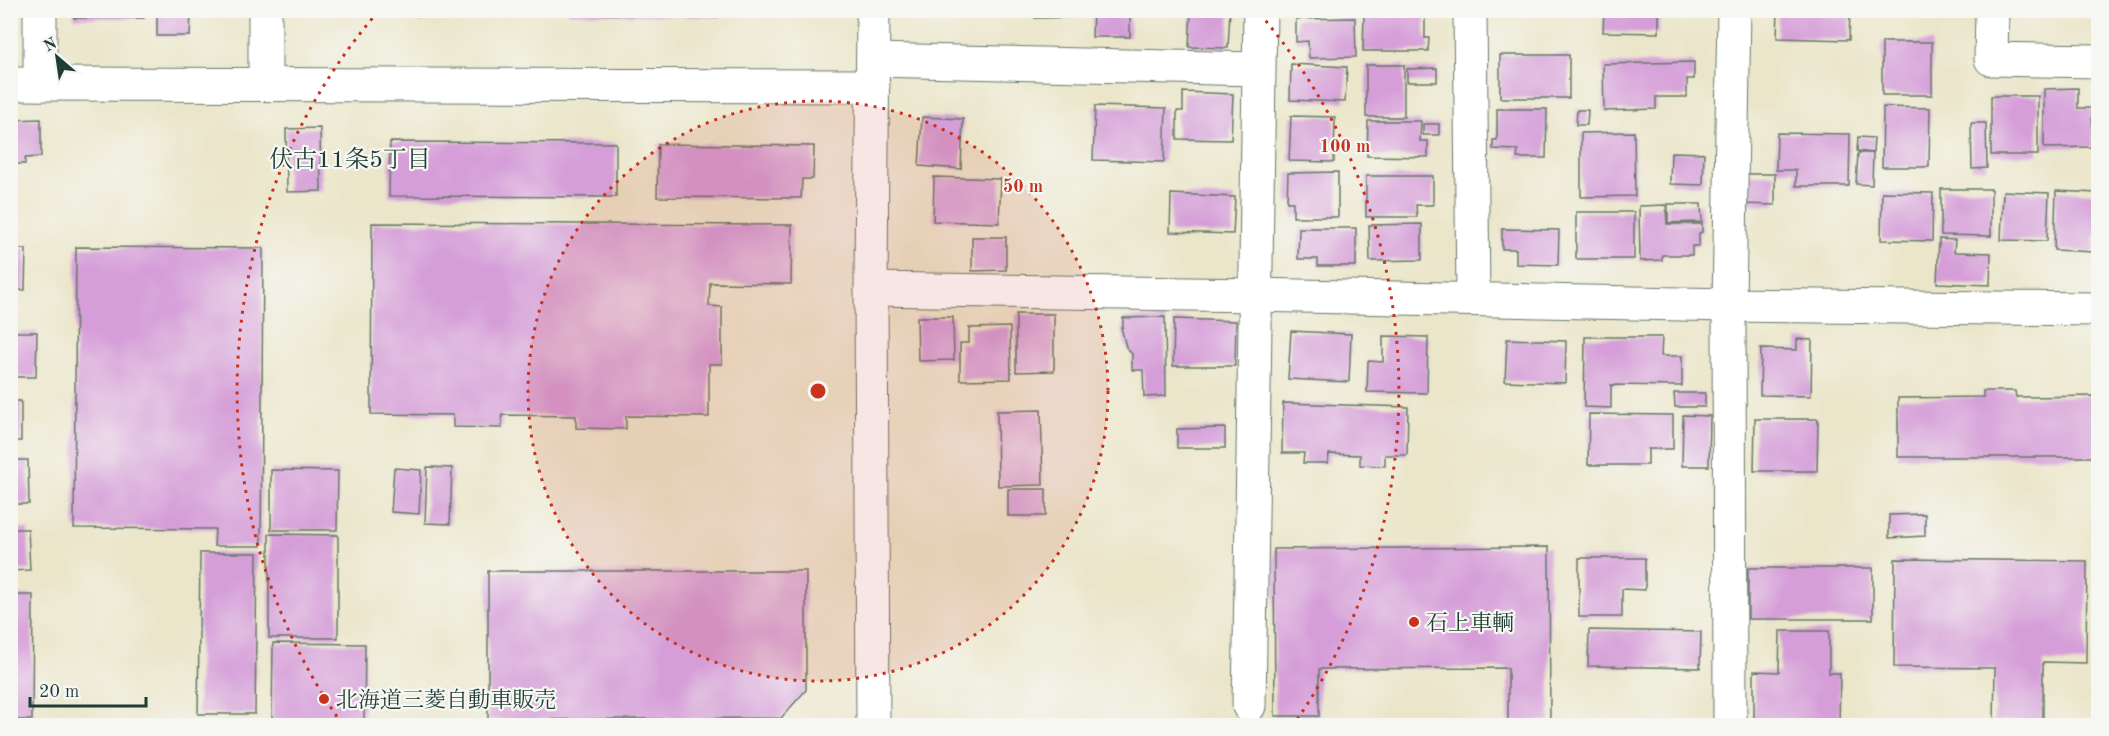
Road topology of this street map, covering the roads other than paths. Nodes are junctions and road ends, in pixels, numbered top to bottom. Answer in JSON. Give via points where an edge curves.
{"nodes":[{"id":1,"x":40,"y":10,"type":"edge"},
{"id":2,"x":265,"y":10,"type":"edge"},
{"id":3,"x":873,"y":10,"type":"edge"},
{"id":4,"x":1260,"y":10,"type":"edge"},
{"id":5,"x":1470,"y":10,"type":"edge"},
{"id":6,"x":1734,"y":10,"type":"edge"},
{"id":7,"x":1992,"y":10,"type":"edge"},
{"id":8,"x":2098,"y":61,"type":"edge"},
{"id":9,"x":1258,"y":69,"type":"junction"},
{"id":10,"x":873,"y":73,"type":"junction"},
{"id":11,"x":25,"y":84,"type":"edge"},
{"id":12,"x":265,"y":84,"type":"junction"},
{"id":13,"x":871,"y":289,"type":"junction"},
{"id":14,"x":1255,"y":295,"type":"junction"},
{"id":15,"x":1473,"y":299,"type":"junction"},
{"id":16,"x":1729,"y":305,"type":"junction"},
{"id":17,"x":2098,"y":309,"type":"edge"},
{"id":18,"x":1249,"y":706,"type":"dead end"},
{"id":19,"x":873,"y":726,"type":"edge"},
{"id":20,"x":1730,"y":726,"type":"edge"}],
"edges":[{"from":1,"to":11,"type":"street"},
{"from":2,"to":12,"type":"street"},
{"from":3,"to":10,"type":"street"},
{"from":4,"to":9,"type":"street"},
{"from":5,"to":15,"type":"street"},
{"from":6,"to":16,"type":"street"},
{"from":7,"to":8,"type":"street","via":[[1991,59]]},
{"from":9,"to":10,"type":"street"},
{"from":9,"to":14,"type":"street"},
{"from":10,"to":12,"type":"street"},
{"from":10,"to":13,"type":"street"},
{"from":11,"to":12,"type":"street"},
{"from":13,"to":14,"type":"street"},
{"from":13,"to":19,"type":"street"},
{"from":14,"to":15,"type":"street"},
{"from":14,"to":18,"type":"street"},
{"from":15,"to":16,"type":"street"},
{"from":16,"to":17,"type":"street"},
{"from":16,"to":20,"type":"street"}]}
